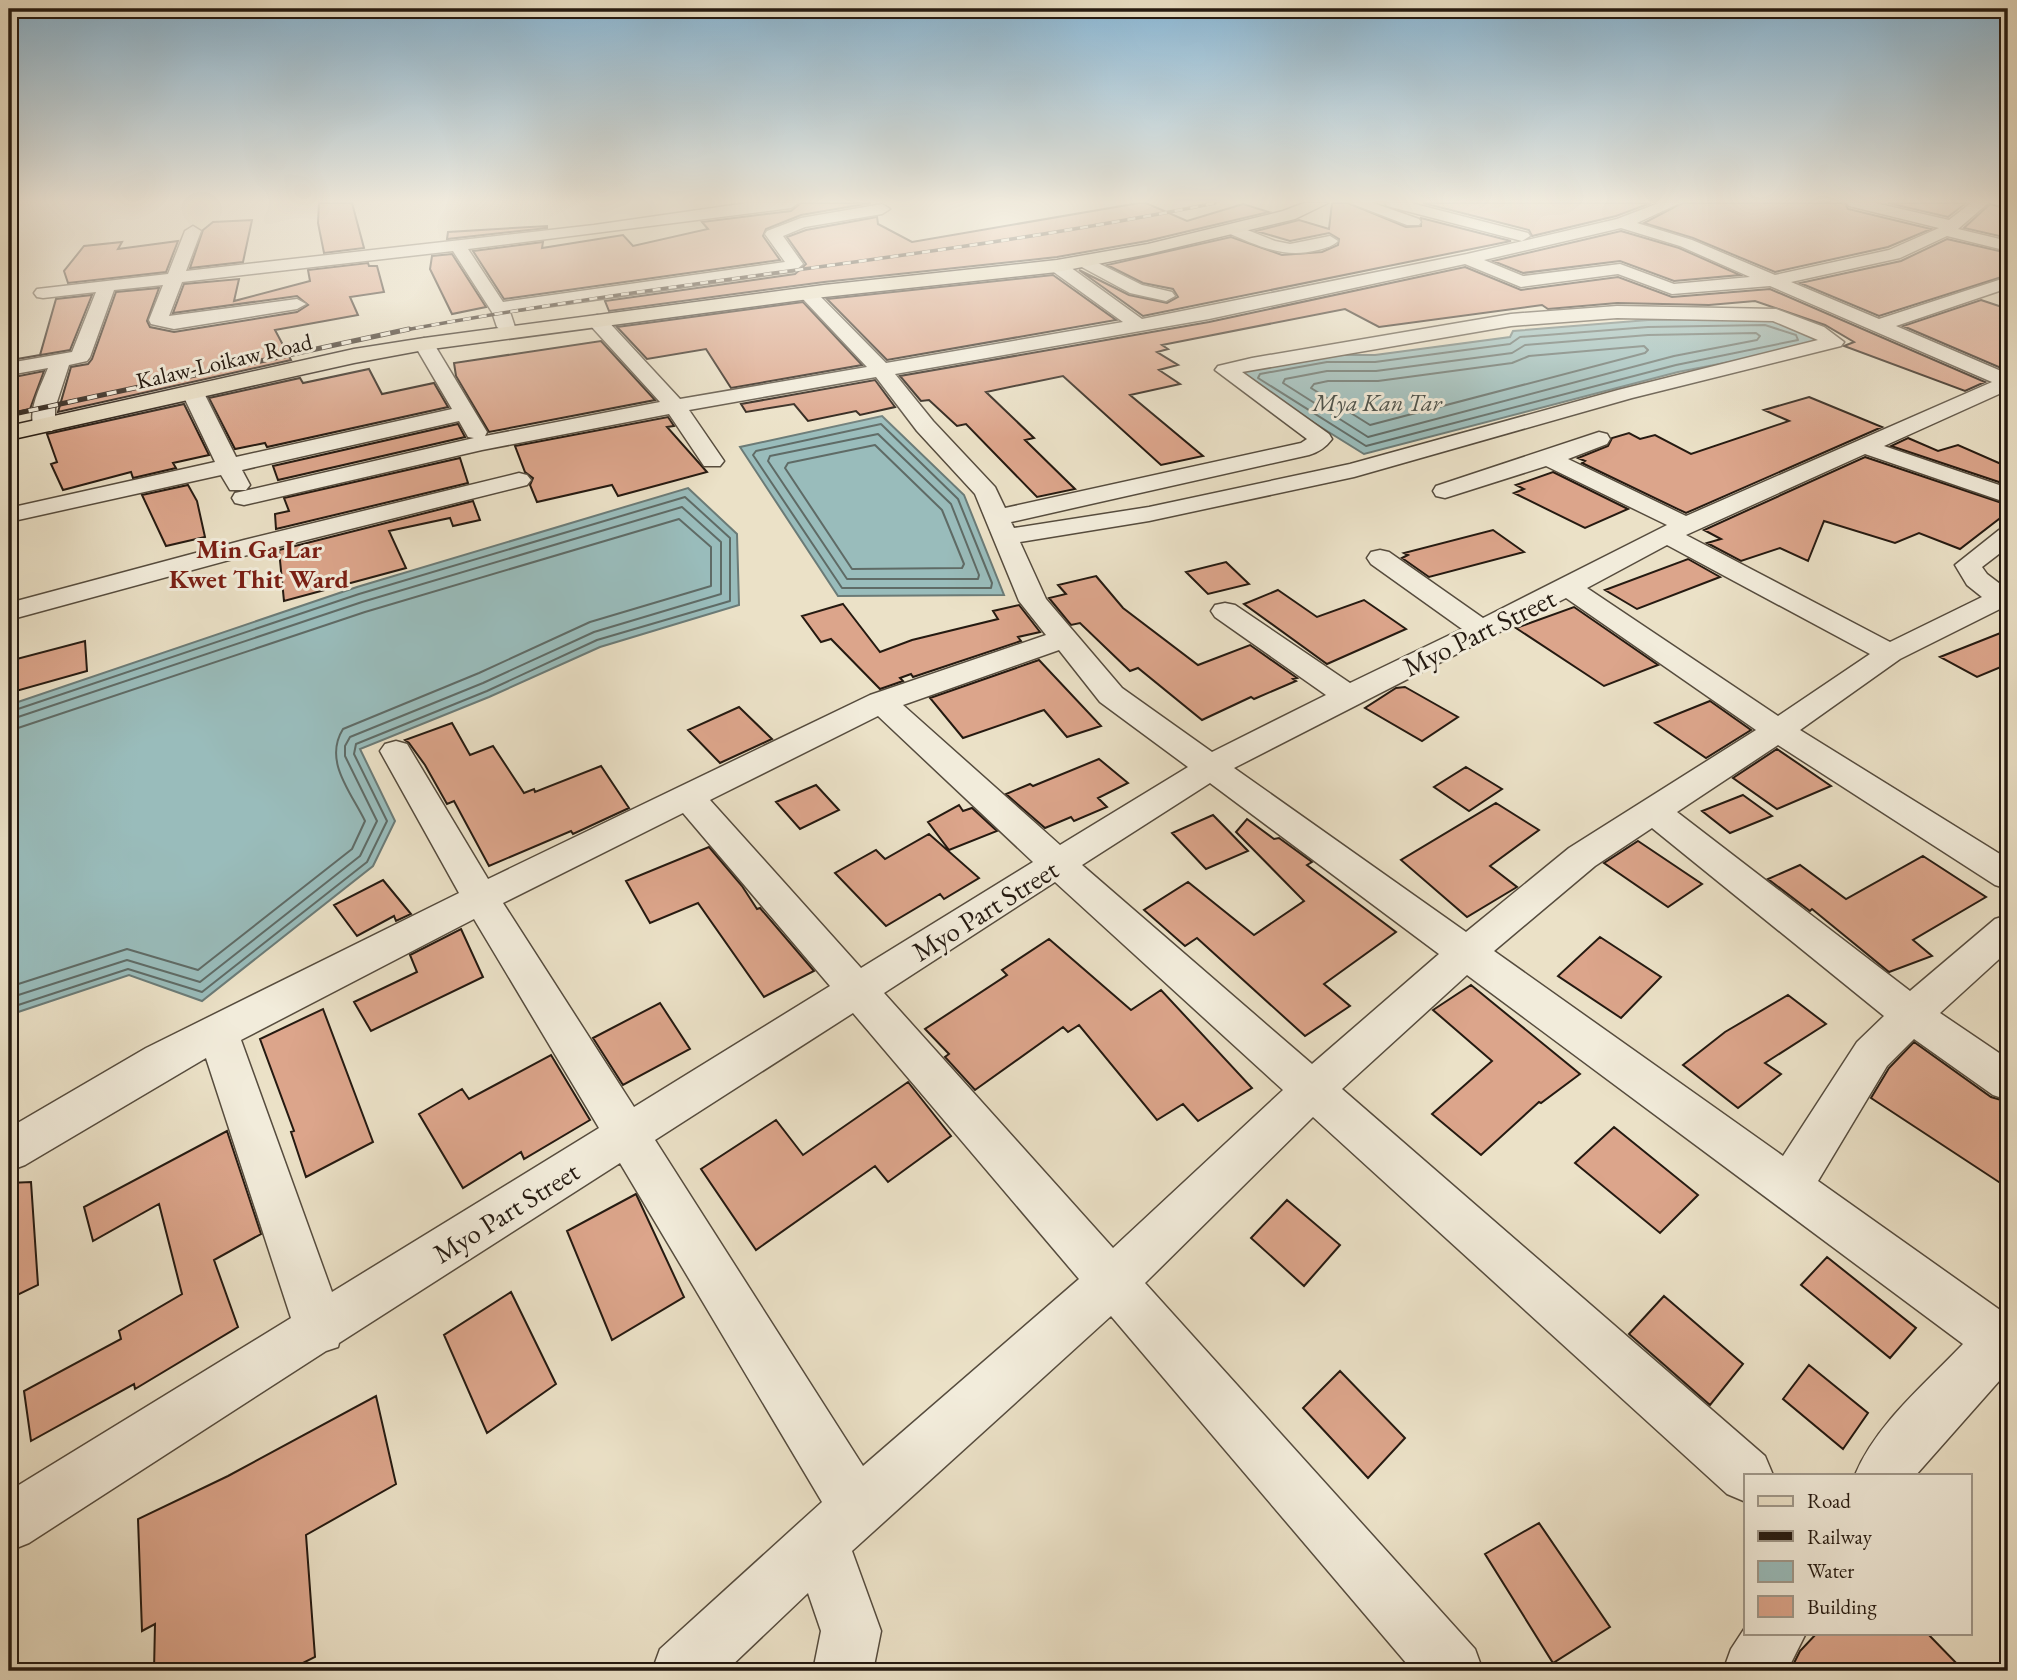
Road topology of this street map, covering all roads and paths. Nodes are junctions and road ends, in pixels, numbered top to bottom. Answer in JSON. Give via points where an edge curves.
{"nodes":[{"id":1,"x":150,"y":281,"type":"edge"},
{"id":2,"x":172,"y":281,"type":"edge"},
{"id":3,"x":196,"y":281,"type":"edge"},
{"id":4,"x":333,"y":281,"type":"edge"},
{"id":5,"x":485,"y":281,"type":"edge"},
{"id":6,"x":686,"y":281,"type":"edge"},
{"id":7,"x":920,"y":281,"type":"edge"},
{"id":8,"x":1078,"y":281,"type":"edge"},
{"id":9,"x":1122,"y":281,"type":"edge"},
{"id":10,"x":1360,"y":281,"type":"edge"},
{"id":11,"x":1526,"y":281,"type":"edge"},
{"id":12,"x":1652,"y":281,"type":"edge"},
{"id":13,"x":1758,"y":281,"type":"edge"},
{"id":14,"x":1777,"y":281,"type":"edge"},
{"id":15,"x":1521,"y":282,"type":"joint"},
{"id":16,"x":2008,"y":282,"type":"edge"},
{"id":17,"x":107,"y":286,"type":"junction"},
{"id":18,"x":1487,"y":288,"type":"dead end"},
{"id":19,"x":296,"y":292,"type":"junction"},
{"id":20,"x":43,"y":293,"type":"dead end"},
{"id":21,"x":808,"y":294,"type":"junction"},
{"id":22,"x":1166,"y":296,"type":"dead end"},
{"id":23,"x":497,"y":308,"type":"junction"},
{"id":24,"x":597,"y":321,"type":"junction"},
{"id":25,"x":1137,"y":324,"type":"junction"},
{"id":26,"x":1880,"y":325,"type":"junction"},
{"id":27,"x":509,"y":333,"type":"junction"},
{"id":28,"x":424,"y":344,"type":"junction"},
{"id":29,"x":60,"y":362,"type":"junction"},
{"id":30,"x":9,"y":369,"type":"edge"},
{"id":31,"x":882,"y":371,"type":"junction"},
{"id":32,"x":2008,"y":381,"type":"edge"},
{"id":33,"x":193,"y":393,"type":"junction"},
{"id":34,"x":675,"y":406,"type":"junction"},
{"id":35,"x":464,"y":413,"type":"junction"},
{"id":36,"x":44,"y":426,"type":"junction"},
{"id":37,"x":9,"y":433,"type":"edge"},
{"id":38,"x":1599,"y":439,"type":"dead end"},
{"id":39,"x":482,"y":443,"type":"junction"},
{"id":40,"x":1863,"y":446,"type":"junction"},
{"id":41,"x":1548,"y":458,"type":"junction"},
{"id":42,"x":712,"y":461,"type":"dead end"},
{"id":43,"x":228,"y":464,"type":"junction"},
{"id":44,"x":519,"y":480,"type":"dead end"},
{"id":45,"x":1445,"y":491,"type":"dead end"},
{"id":46,"x":2008,"y":496,"type":"edge"},
{"id":47,"x":244,"y":498,"type":"junction"},
{"id":48,"x":9,"y":515,"type":"edge"},
{"id":49,"x":1003,"y":527,"type":"junction"},
{"id":50,"x":1677,"y":531,"type":"junction"},
{"id":51,"x":2008,"y":535,"type":"edge"},
{"id":52,"x":253,"y":545,"type":"junction"},
{"id":53,"x":1380,"y":558,"type":"dead end"},
{"id":54,"x":1976,"y":579,"type":"junction"},
{"id":55,"x":2008,"y":585,"type":"edge"},
{"id":56,"x":1568,"y":587,"type":"junction"},
{"id":57,"x":1225,"y":611,"type":"dead end"},
{"id":58,"x":9,"y":612,"type":"edge"},
{"id":59,"x":1482,"y":630,"type":"junction"},
{"id":60,"x":1064,"y":639,"type":"junction"},
{"id":61,"x":1890,"y":653,"type":"junction"},
{"id":62,"x":1348,"y":696,"type":"junction"},
{"id":63,"x":881,"y":702,"type":"junction"},
{"id":64,"x":1778,"y":730,"type":"junction"},
{"id":65,"x":396,"y":751,"type":"dead end"},
{"id":66,"x":1211,"y":767,"type":"junction"},
{"id":67,"x":687,"y":796,"type":"junction"},
{"id":68,"x":1652,"y":810,"type":"junction"},
{"id":69,"x":1058,"y":864,"type":"junction"},
{"id":70,"x":2008,"y":876,"type":"edge"},
{"id":71,"x":480,"y":898,"type":"junction"},
{"id":72,"x":2008,"y":929,"type":"edge"},
{"id":73,"x":1467,"y":952,"type":"junction"},
{"id":74,"x":857,"y":991,"type":"junction"},
{"id":75,"x":1912,"y":1015,"type":"junction"},
{"id":76,"x":218,"y":1032,"type":"junction"},
{"id":77,"x":2008,"y":1082,"type":"edge"},
{"id":78,"x":1312,"y":1090,"type":"junction"},
{"id":79,"x":628,"y":1135,"type":"junction"},
{"id":80,"x":9,"y":1151,"type":"edge"},
{"id":81,"x":1790,"y":1186,"type":"junction"},
{"id":82,"x":1112,"y":1282,"type":"junction"},
{"id":83,"x":320,"y":1329,"type":"junction"},
{"id":84,"x":2006,"y":1339,"type":"edge"},
{"id":85,"x":1745,"y":1474,"type":"edge"},
{"id":86,"x":1883,"y":1474,"type":"edge"},
{"id":87,"x":9,"y":1523,"type":"edge"},
{"id":88,"x":839,"y":1525,"type":"junction"},
{"id":89,"x":1775,"y":1634,"type":"edge"},
{"id":90,"x":682,"y":1671,"type":"edge"},
{"id":91,"x":843,"y":1671,"type":"edge"},
{"id":92,"x":1453,"y":1671,"type":"edge"},
{"id":93,"x":1753,"y":1671,"type":"edge"}],
"edges":[{"from":1,"to":17,"type":"street"},
{"from":2,"to":19,"type":"street","via":[[158,320],[163,322]]},
{"from":3,"to":19,"type":"street"},
{"from":4,"to":19,"type":"street"},
{"from":5,"to":23,"type":"street"},
{"from":6,"to":23,"type":"street"},
{"from":7,"to":21,"type":"main road","name":"Kalaw-Loikaw Road"},
{"from":8,"to":25,"type":"street"},
{"from":9,"to":22,"type":"street"},
{"from":10,"to":25,"type":"street"},
{"from":11,"to":15,"type":"street"},
{"from":12,"to":13,"type":"street","via":[[1672,289]]},
{"from":14,"to":26,"type":"street"},
{"from":15,"to":18,"type":"street"},
{"from":16,"to":26,"type":"street"},
{"from":17,"to":20,"type":"street"},
{"from":17,"to":29,"type":"street","via":[[80,356]]},
{"from":21,"to":24,"type":"main road","name":"Kalaw-Loikaw Road"},
{"from":21,"to":31,"type":"street"},
{"from":23,"to":27,"type":"street"},
{"from":24,"to":27,"type":"main road","name":"Kalaw-Loikaw Road"},
{"from":24,"to":34,"type":"street"},
{"from":25,"to":31,"type":"street"},
{"from":26,"to":32,"type":"street"},
{"from":27,"to":28,"type":"main road","name":"Kalaw-Loikaw Road"},
{"from":28,"to":33,"type":"main road","name":"Kalaw-Loikaw Road"},
{"from":28,"to":35,"type":"street"},
{"from":29,"to":30,"type":"street"},
{"from":29,"to":36,"type":"street","via":[[44,408]]},
{"from":31,"to":34,"type":"street"},
{"from":31,"to":49,"type":"street","via":[[986,492]]},
{"from":32,"to":40,"type":"street","name":"Myo Part Street"},
{"from":33,"to":36,"type":"main road","name":"Kalaw-Loikaw Road"},
{"from":33,"to":43,"type":"street"},
{"from":34,"to":39,"type":"street"},
{"from":34,"to":42,"type":"street"},
{"from":35,"to":39,"type":"street"},
{"from":35,"to":43,"type":"street"},
{"from":36,"to":37,"type":"main road","name":"Kalaw-Loikaw Road"},
{"from":38,"to":41,"type":"street"},
{"from":39,"to":47,"type":"street"},
{"from":40,"to":46,"type":"street"},
{"from":40,"to":50,"type":"street","name":"Myo Part Street"},
{"from":41,"to":45,"type":"street"},
{"from":41,"to":50,"type":"street"},
{"from":43,"to":47,"type":"street"},
{"from":43,"to":48,"type":"street"},
{"from":44,"to":52,"type":"street"},
{"from":47,"to":52,"type":"street"},
{"from":49,"to":49,"type":"street","via":[[1149,514],[1354,470],[1599,401],[1834,342],[1776,315],[1617,312],[1511,320],[1252,363],[1225,370],[1321,439],[1309,448]]},
{"from":49,"to":60,"type":"street","via":[[1033,601]]},
{"from":50,"to":56,"type":"street","name":"Myo Part Street"},
{"from":50,"to":61,"type":"street"},
{"from":51,"to":54,"type":"street","via":[[1968,565]]},
{"from":52,"to":58,"type":"street"},
{"from":53,"to":59,"type":"street"},
{"from":54,"to":55,"type":"street"},
{"from":54,"to":61,"type":"street","via":[[2001,598]]},
{"from":56,"to":59,"type":"street","name":"Myo Part Street"},
{"from":56,"to":64,"type":"street"},
{"from":57,"to":62,"type":"street"},
{"from":59,"to":62,"type":"street","name":"Myo Part Street"},
{"from":60,"to":63,"type":"street"},
{"from":60,"to":66,"type":"street","via":[[1111,695]]},
{"from":61,"to":64,"type":"street"},
{"from":62,"to":66,"type":"street","name":"Myo Part Street"},
{"from":63,"to":67,"type":"street"},
{"from":63,"to":69,"type":"street"},
{"from":64,"to":68,"type":"street"},
{"from":64,"to":70,"type":"street"},
{"from":65,"to":71,"type":"street"},
{"from":66,"to":69,"type":"street","name":"Myo Part Street"},
{"from":66,"to":73,"type":"street"},
{"from":67,"to":71,"type":"street"},
{"from":67,"to":74,"type":"street"},
{"from":68,"to":73,"type":"street","via":[[1582,857]]},
{"from":68,"to":75,"type":"street"},
{"from":69,"to":74,"type":"street","name":"Myo Part Street"},
{"from":69,"to":78,"type":"street"},
{"from":71,"to":76,"type":"street"},
{"from":71,"to":79,"type":"street"},
{"from":72,"to":75,"type":"street"},
{"from":73,"to":78,"type":"street"},
{"from":73,"to":81,"type":"street"},
{"from":74,"to":79,"type":"street","name":"Myo Part Street"},
{"from":74,"to":82,"type":"street"},
{"from":75,"to":77,"type":"street"},
{"from":75,"to":81,"type":"street","via":[[1872,1054]]},
{"from":76,"to":80,"type":"street"},
{"from":76,"to":83,"type":"street"},
{"from":78,"to":82,"type":"street"},
{"from":78,"to":85,"type":"street"},
{"from":79,"to":83,"type":"street","name":"Myo Part Street"},
{"from":79,"to":88,"type":"street"},
{"from":81,"to":84,"type":"street"},
{"from":82,"to":88,"type":"street"},
{"from":82,"to":92,"type":"street"},
{"from":83,"to":87,"type":"street","name":"Myo Part Street"},
{"from":84,"to":86,"type":"street"},
{"from":88,"to":90,"type":"street"},
{"from":88,"to":91,"type":"street","via":[[850,1631]]},
{"from":89,"to":93,"type":"street"}]}
